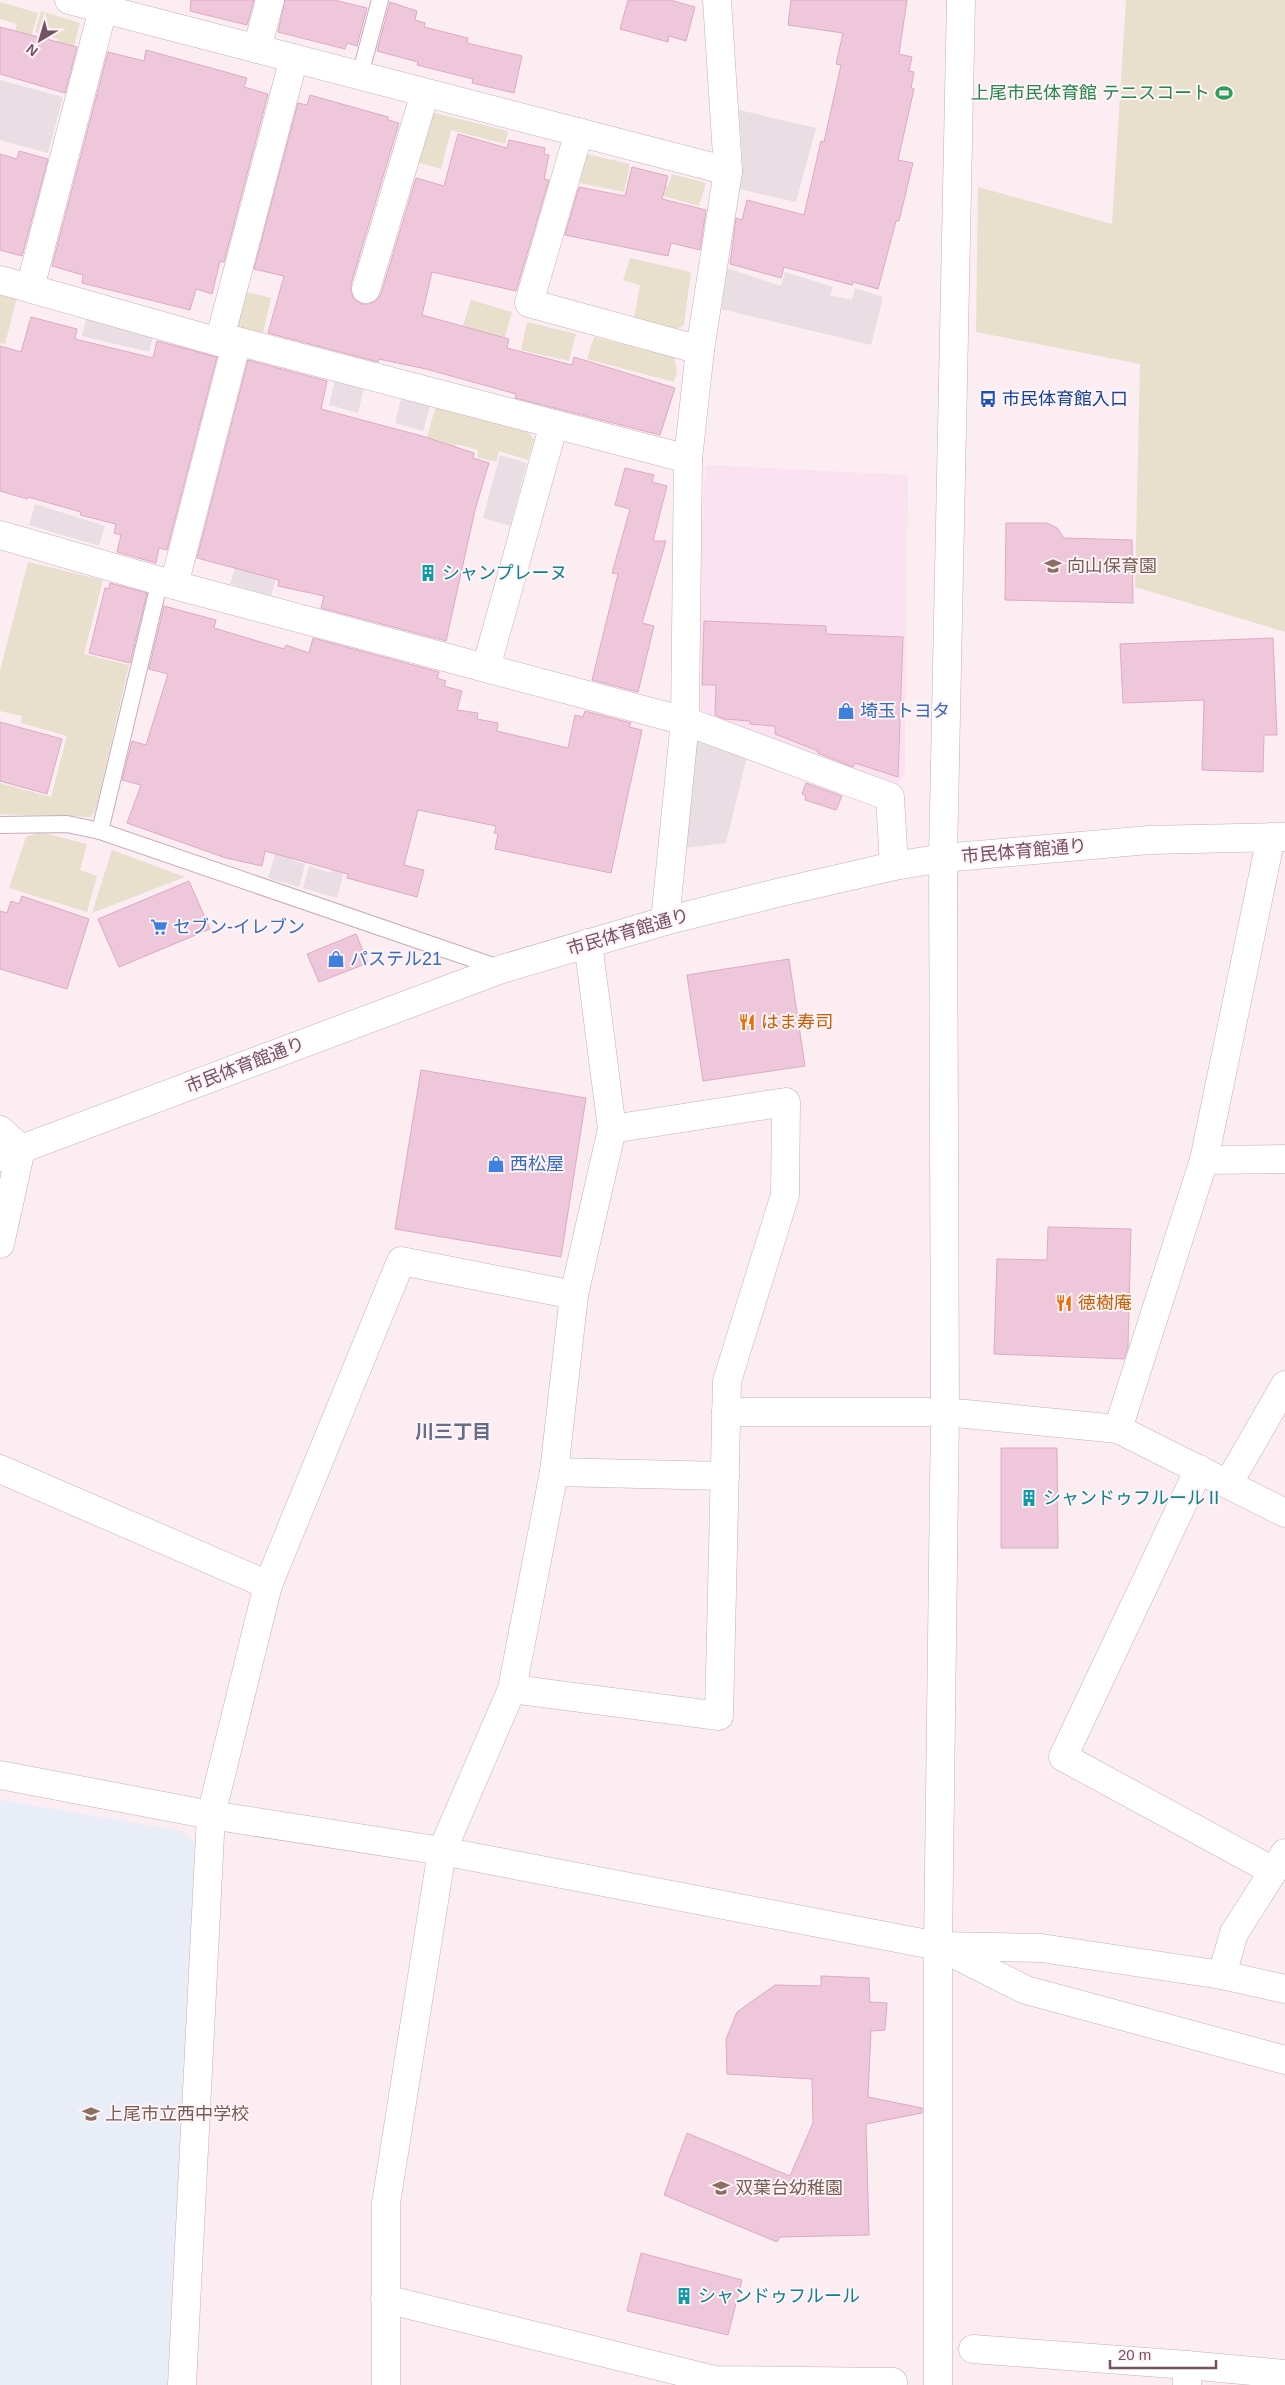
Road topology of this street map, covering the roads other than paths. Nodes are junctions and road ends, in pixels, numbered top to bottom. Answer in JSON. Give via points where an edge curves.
{"nodes":[{"id":1,"x":69,"y":0,"type":"edge"},
{"id":2,"x":270,"y":0,"type":"edge"},
{"id":3,"x":380,"y":0,"type":"edge"},
{"id":4,"x":718,"y":0,"type":"edge"},
{"id":5,"x":961,"y":0,"type":"edge"},
{"id":6,"x":103,"y":9,"type":"junction"},
{"id":7,"x":257,"y":49,"type":"junction"},
{"id":8,"x":294,"y":58,"type":"junction"},
{"id":9,"x":360,"y":75,"type":"junction"},
{"id":10,"x":425,"y":93,"type":"junction"},
{"id":11,"x":578,"y":132,"type":"junction"},
{"id":12,"x":728,"y":171,"type":"junction"},
{"id":13,"x":0,"y":280,"type":"edge"},
{"id":14,"x":30,"y":288,"type":"junction"},
{"id":15,"x":366,"y":289,"type":"dead end"},
{"id":16,"x":228,"y":341,"type":"junction"},
{"id":17,"x":700,"y":350,"type":"junction"},
{"id":18,"x":554,"y":424,"type":"junction"},
{"id":19,"x":688,"y":459,"type":"junction"},
{"id":20,"x":0,"y":535,"type":"edge"},
{"id":21,"x":167,"y":582,"type":"junction"},
{"id":22,"x":486,"y":668,"type":"junction"},
{"id":23,"x":685,"y":721,"type":"junction"},
{"id":24,"x":0,"y":825,"type":"edge"},
{"id":25,"x":100,"y":831,"type":"junction"},
{"id":26,"x":1278,"y":837,"type":"edge"},
{"id":27,"x":943,"y":858,"type":"junction"},
{"id":28,"x":894,"y":866,"type":"junction"},
{"id":29,"x":664,"y":921,"type":"junction"},
{"id":30,"x":588,"y":943,"type":"junction"},
{"id":31,"x":502,"y":969,"type":"junction"},
{"id":32,"x":612,"y":1129,"type":"junction"},
{"id":33,"x":0,"y":1130,"type":"edge"},
{"id":34,"x":11,"y":1153,"type":"edge"},
{"id":35,"x":1285,"y":1159,"type":"edge"},
{"id":36,"x":1204,"y":1160,"type":"junction"},
{"id":37,"x":0,"y":1244,"type":"edge"},
{"id":38,"x":574,"y":1296,"type":"junction"},
{"id":39,"x":1285,"y":1385,"type":"edge"},
{"id":40,"x":726,"y":1412,"type":"junction"},
{"id":41,"x":945,"y":1412,"type":"junction"},
{"id":42,"x":1118,"y":1429,"type":"junction"},
{"id":43,"x":0,"y":1469,"type":"edge"},
{"id":44,"x":1199,"y":1469,"type":"junction"},
{"id":45,"x":554,"y":1472,"type":"junction"},
{"id":46,"x":725,"y":1476,"type":"junction"},
{"id":47,"x":1228,"y":1484,"type":"junction"},
{"id":48,"x":1285,"y":1513,"type":"edge"},
{"id":49,"x":268,"y":1585,"type":"junction"},
{"id":50,"x":512,"y":1689,"type":"junction"},
{"id":51,"x":0,"y":1775,"type":"edge"},
{"id":52,"x":210,"y":1815,"type":"junction"},
{"id":53,"x":442,"y":1851,"type":"junction"},
{"id":54,"x":1279,"y":1862,"type":"edge"},
{"id":55,"x":938,"y":1946,"type":"junction"},
{"id":56,"x":1222,"y":1975,"type":"junction"},
{"id":57,"x":1285,"y":1989,"type":"edge"},
{"id":58,"x":1285,"y":2060,"type":"edge"},
{"id":59,"x":386,"y":2299,"type":"junction"},
{"id":60,"x":973,"y":2349,"type":"dead end"},
{"id":61,"x":1285,"y":2374,"type":"edge"},
{"id":62,"x":1187,"y":2375,"type":"edge"},
{"id":63,"x":892,"y":2382,"type":"dead end"},
{"id":64,"x":715,"y":2383,"type":"edge"},
{"id":65,"x":182,"y":2385,"type":"edge"},
{"id":66,"x":386,"y":2385,"type":"edge"},
{"id":67,"x":938,"y":2385,"type":"edge"}],
"edges":[{"from":1,"to":6,"type":"street"},
{"from":2,"to":7,"type":"street"},
{"from":3,"to":9,"type":"lane"},
{"from":4,"to":12,"type":"street"},
{"from":5,"to":27,"type":"street"},
{"from":6,"to":7,"type":"street"},
{"from":6,"to":14,"type":"street"},
{"from":7,"to":8,"type":"street"},
{"from":8,"to":9,"type":"street"},
{"from":8,"to":16,"type":"street"},
{"from":9,"to":10,"type":"street"},
{"from":10,"to":11,"type":"street"},
{"from":10,"to":15,"type":"street"},
{"from":11,"to":12,"type":"street"},
{"from":11,"to":17,"type":"street","via":[[529,303]]},
{"from":12,"to":17,"type":"street"},
{"from":13,"to":14,"type":"street"},
{"from":14,"to":16,"type":"street"},
{"from":16,"to":18,"type":"street"},
{"from":16,"to":21,"type":"street"},
{"from":17,"to":19,"type":"street"},
{"from":18,"to":19,"type":"street"},
{"from":18,"to":22,"type":"street"},
{"from":19,"to":23,"type":"street"},
{"from":20,"to":21,"type":"street"},
{"from":21,"to":22,"type":"street"},
{"from":21,"to":25,"type":"lane"},
{"from":22,"to":23,"type":"street"},
{"from":23,"to":28,"type":"street","via":[[890,797]]},
{"from":23,"to":29,"type":"street"},
{"from":24,"to":25,"type":"lane","via":[[67,824]]},
{"from":25,"to":31,"type":"lane"},
{"from":26,"to":27,"type":"street","name":"市民体育館通り","via":[[1149,840]]},
{"from":26,"to":36,"type":"street"},
{"from":27,"to":28,"type":"street","name":"市民体育館通り"},
{"from":27,"to":41,"type":"street"},
{"from":28,"to":29,"type":"street","name":"市民体育館通り"},
{"from":29,"to":30,"type":"street","name":"市民体育館通り"},
{"from":30,"to":31,"type":"street","name":"市民体育館通り"},
{"from":30,"to":32,"type":"street"},
{"from":31,"to":34,"type":"street","name":"市民体育館通り"},
{"from":32,"to":38,"type":"street"},
{"from":32,"to":40,"type":"street","via":[[786,1102],[785,1195],[727,1381]]},
{"from":33,"to":34,"type":"street"},
{"from":34,"to":37,"type":"street"},
{"from":35,"to":36,"type":"street"},
{"from":36,"to":42,"type":"street"},
{"from":38,"to":45,"type":"street"},
{"from":38,"to":49,"type":"street","via":[[401,1261]]},
{"from":39,"to":47,"type":"street"},
{"from":40,"to":41,"type":"street"},
{"from":40,"to":46,"type":"street"},
{"from":41,"to":42,"type":"street"},
{"from":41,"to":55,"type":"street"},
{"from":42,"to":44,"type":"street"},
{"from":43,"to":49,"type":"street"},
{"from":44,"to":47,"type":"street"},
{"from":44,"to":54,"type":"street","via":[[1063,1757]]},
{"from":45,"to":46,"type":"street"},
{"from":45,"to":50,"type":"street"},
{"from":46,"to":50,"type":"street","via":[[719,1716]]},
{"from":47,"to":48,"type":"street"},
{"from":49,"to":52,"type":"street"},
{"from":50,"to":53,"type":"street"},
{"from":51,"to":52,"type":"street"},
{"from":52,"to":53,"type":"street"},
{"from":52,"to":65,"type":"street"},
{"from":53,"to":55,"type":"street"},
{"from":53,"to":59,"type":"street","via":[[386,2203]]},
{"from":54,"to":56,"type":"street","via":[[1234,1933]]},
{"from":55,"to":56,"type":"street","via":[[1041,1948]]},
{"from":55,"to":58,"type":"street","via":[[1026,1990]]},
{"from":55,"to":67,"type":"street"},
{"from":56,"to":57,"type":"street"},
{"from":59,"to":64,"type":"street"},
{"from":59,"to":66,"type":"street"},
{"from":60,"to":62,"type":"street"},
{"from":61,"to":62,"type":"street"},
{"from":63,"to":64,"type":"street"}]}
